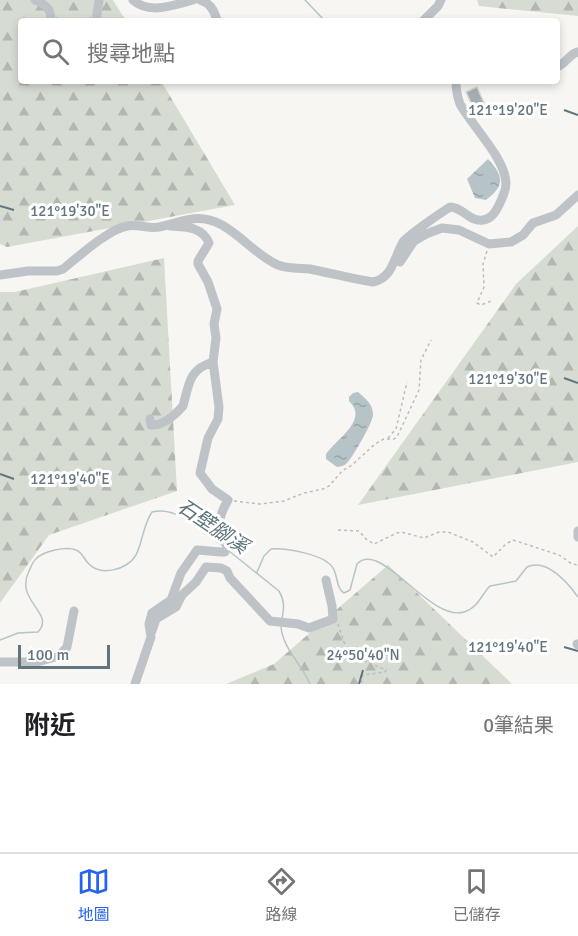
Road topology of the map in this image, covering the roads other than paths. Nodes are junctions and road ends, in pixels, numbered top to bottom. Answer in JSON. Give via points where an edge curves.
{"nodes":[{"id":1,"x":35,"y":0,"type":"edge"},
{"id":2,"x":99,"y":0,"type":"edge"},
{"id":3,"x":134,"y":0,"type":"edge"},
{"id":4,"x":193,"y":0,"type":"edge"},
{"id":5,"x":200,"y":0,"type":"edge"},
{"id":6,"x":441,"y":0,"type":"edge"},
{"id":7,"x":51,"y":18,"type":"edge"},
{"id":8,"x":96,"y":18,"type":"edge"},
{"id":9,"x":216,"y":18,"type":"edge"},
{"id":10,"x":426,"y":18,"type":"edge"},
{"id":11,"x":578,"y":52,"type":"edge"},
{"id":12,"x":560,"y":66,"type":"edge"},
{"id":13,"x":457,"y":84,"type":"edge"},
{"id":14,"x":461,"y":84,"type":"edge"},
{"id":15,"x":486,"y":142,"type":"junction"},
{"id":16,"x":578,"y":195,"type":"edge"},
{"id":17,"x":161,"y":226,"type":"junction"},
{"id":18,"x":0,"y":274,"type":"edge"},
{"id":19,"x":386,"y":276,"type":"junction"},
{"id":20,"x":213,"y":362,"type":"junction"},
{"id":21,"x":150,"y":419,"type":"dead end"},
{"id":22,"x":578,"y":531,"type":"edge"},
{"id":23,"x":578,"y":537,"type":"edge"},
{"id":24,"x":326,"y":580,"type":"dead end"},
{"id":25,"x":74,"y":610,"type":"dead end"},
{"id":26,"x":151,"y":633,"type":"junction"},
{"id":27,"x":0,"y":662,"type":"edge"},
{"id":28,"x":135,"y":684,"type":"edge"}],
"edges":[{"from":1,"to":7,"type":"street","via":[[47,6]]},
{"from":2,"to":8,"type":"street"},
{"from":3,"to":4,"type":"street","via":[[148,8]]},
{"from":5,"to":9,"type":"street","via":[[208,3]]},
{"from":6,"to":10,"type":"street"},
{"from":11,"to":12,"type":"street"},
{"from":13,"to":15,"type":"street","via":[[461,105]]},
{"from":14,"to":15,"type":"street","via":[[466,105]]},
{"from":15,"to":19,"type":"street","via":[[506,183],[494,214],[474,220],[457,207],[450,207],[405,239]]},
{"from":16,"to":19,"type":"street","via":[[556,215],[533,223],[515,241],[489,244],[453,228],[434,230],[414,241],[398,266]]},
{"from":17,"to":18,"type":"street","via":[[121,228],[57,271]]},
{"from":17,"to":19,"type":"street","via":[[190,218],[205,219],[230,230],[267,260],[289,269],[373,282]]},
{"from":17,"to":20,"type":"street","via":[[199,230],[208,239],[198,264],[217,309]]},
{"from":20,"to":21,"type":"street","via":[[196,370],[180,409],[160,425],[151,425]]},
{"from":20,"to":26,"type":"street","via":[[218,418],[208,438],[200,472],[212,489],[228,500],[220,518],[227,542],[225,552],[197,550],[181,573],[171,600],[152,613]]},
{"from":22,"to":23,"type":"street"},
{"from":24,"to":26,"type":"street","via":[[333,619],[309,628],[274,622],[224,570],[208,566],[176,607],[156,619]]},
{"from":25,"to":27,"type":"street","via":[[67,647],[59,656],[37,662]]},
{"from":26,"to":28,"type":"street"}]}
